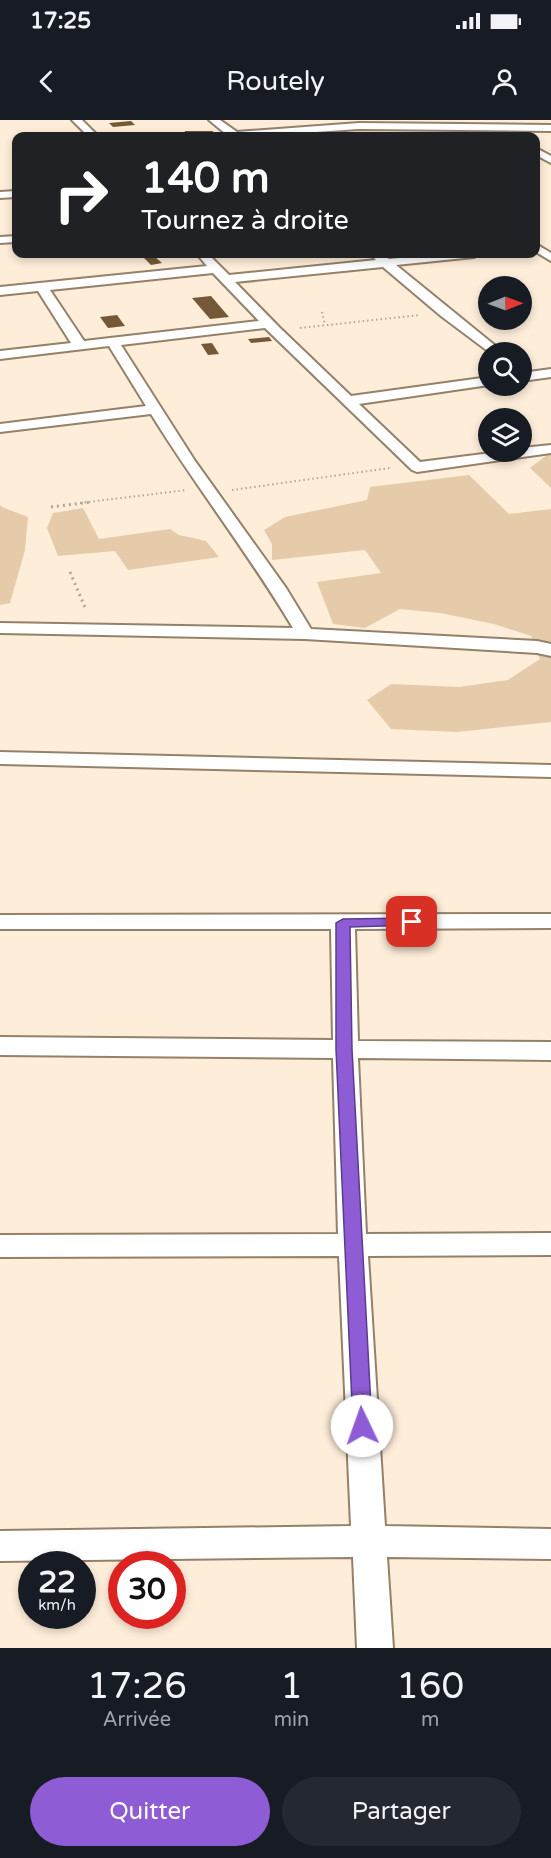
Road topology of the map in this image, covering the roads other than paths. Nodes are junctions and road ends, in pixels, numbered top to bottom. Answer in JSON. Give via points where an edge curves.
{"nodes":[{"id":1,"x":77,"y":120,"type":"edge"},
{"id":2,"x":214,"y":120,"type":"edge"},
{"id":3,"x":355,"y":123,"type":"edge"},
{"id":4,"x":452,"y":123,"type":"edge"},
{"id":5,"x":497,"y":127,"type":"junction"},
{"id":6,"x":551,"y":128,"type":"edge"},
{"id":7,"x":89,"y":132,"type":"edge"},
{"id":8,"x":227,"y":132,"type":"edge"},
{"id":9,"x":269,"y":132,"type":"edge"},
{"id":10,"x":367,"y":132,"type":"edge"},
{"id":11,"x":505,"y":132,"type":"edge"},
{"id":12,"x":206,"y":258,"type":"edge"},
{"id":13,"x":380,"y":258,"type":"edge"},
{"id":14,"x":430,"y":258,"type":"edge"},
{"id":15,"x":386,"y":262,"type":"junction"},
{"id":16,"x":221,"y":274,"type":"junction"},
{"id":17,"x":42,"y":287,"type":"junction"},
{"id":18,"x":0,"y":291,"type":"edge"},
{"id":19,"x":272,"y":328,"type":"junction"},
{"id":20,"x":113,"y":342,"type":"junction"},
{"id":21,"x":484,"y":342,"type":"edge"},
{"id":22,"x":80,"y":346,"type":"junction"},
{"id":23,"x":0,"y":355,"type":"edge"},
{"id":24,"x":551,"y":373,"type":"edge"},
{"id":25,"x":532,"y":374,"type":"edge"},
{"id":26,"x":478,"y":383,"type":"edge"},
{"id":27,"x":349,"y":401,"type":"junction"},
{"id":28,"x":154,"y":409,"type":"junction"},
{"id":29,"x":0,"y":428,"type":"edge"},
{"id":30,"x":551,"y":449,"type":"edge"},
{"id":31,"x":0,"y":628,"type":"edge"},
{"id":32,"x":305,"y":634,"type":"junction"},
{"id":33,"x":551,"y":650,"type":"edge"},
{"id":34,"x":0,"y":758,"type":"edge"},
{"id":35,"x":551,"y":771,"type":"edge"},
{"id":36,"x":551,"y":921,"type":"edge"},
{"id":37,"x":0,"y":922,"type":"edge"},
{"id":38,"x":343,"y":923,"type":"junction"},
{"id":39,"x":0,"y":1046,"type":"edge"},
{"id":40,"x":344,"y":1049,"type":"junction"},
{"id":41,"x":551,"y":1051,"type":"edge"},
{"id":42,"x":352,"y":1244,"type":"junction"},
{"id":43,"x":551,"y":1244,"type":"edge"},
{"id":44,"x":0,"y":1246,"type":"edge"},
{"id":45,"x":369,"y":1541,"type":"junction"},
{"id":46,"x":551,"y":1544,"type":"edge"},
{"id":47,"x":0,"y":1546,"type":"edge"},
{"id":48,"x":375,"y":1648,"type":"edge"}],
"edges":[{"from":1,"to":7,"type":"street"},
{"from":2,"to":8,"type":"street"},
{"from":3,"to":4,"type":"street"},
{"from":3,"to":9,"type":"street"},
{"from":3,"to":10,"type":"street"},
{"from":4,"to":5,"type":"street"},
{"from":5,"to":6,"type":"street"},
{"from":5,"to":11,"type":"street"},
{"from":12,"to":16,"type":"street"},
{"from":13,"to":15,"type":"street"},
{"from":14,"to":15,"type":"street"},
{"from":15,"to":16,"type":"street"},
{"from":15,"to":21,"type":"street"},
{"from":16,"to":17,"type":"street"},
{"from":16,"to":19,"type":"street"},
{"from":17,"to":18,"type":"street"},
{"from":17,"to":22,"type":"street"},
{"from":19,"to":20,"type":"street"},
{"from":19,"to":27,"type":"street"},
{"from":20,"to":22,"type":"street"},
{"from":20,"to":28,"type":"street"},
{"from":22,"to":23,"type":"street"},
{"from":24,"to":25,"type":"street"},
{"from":26,"to":27,"type":"street"},
{"from":27,"to":30,"type":"street","via":[[417,467]]},
{"from":28,"to":29,"type":"street"},
{"from":28,"to":32,"type":"street"},
{"from":31,"to":32,"type":"street"},
{"from":32,"to":33,"type":"street","via":[[537,646]]},
{"from":34,"to":35,"type":"street"},
{"from":36,"to":38,"type":"street"},
{"from":37,"to":38,"type":"street"},
{"from":38,"to":40,"type":"street"},
{"from":39,"to":40,"type":"street"},
{"from":40,"to":41,"type":"street"},
{"from":40,"to":42,"type":"street"},
{"from":42,"to":43,"type":"street"},
{"from":42,"to":44,"type":"street"},
{"from":42,"to":45,"type":"street"},
{"from":45,"to":46,"type":"street"},
{"from":45,"to":47,"type":"street"},
{"from":45,"to":48,"type":"street"}]}
